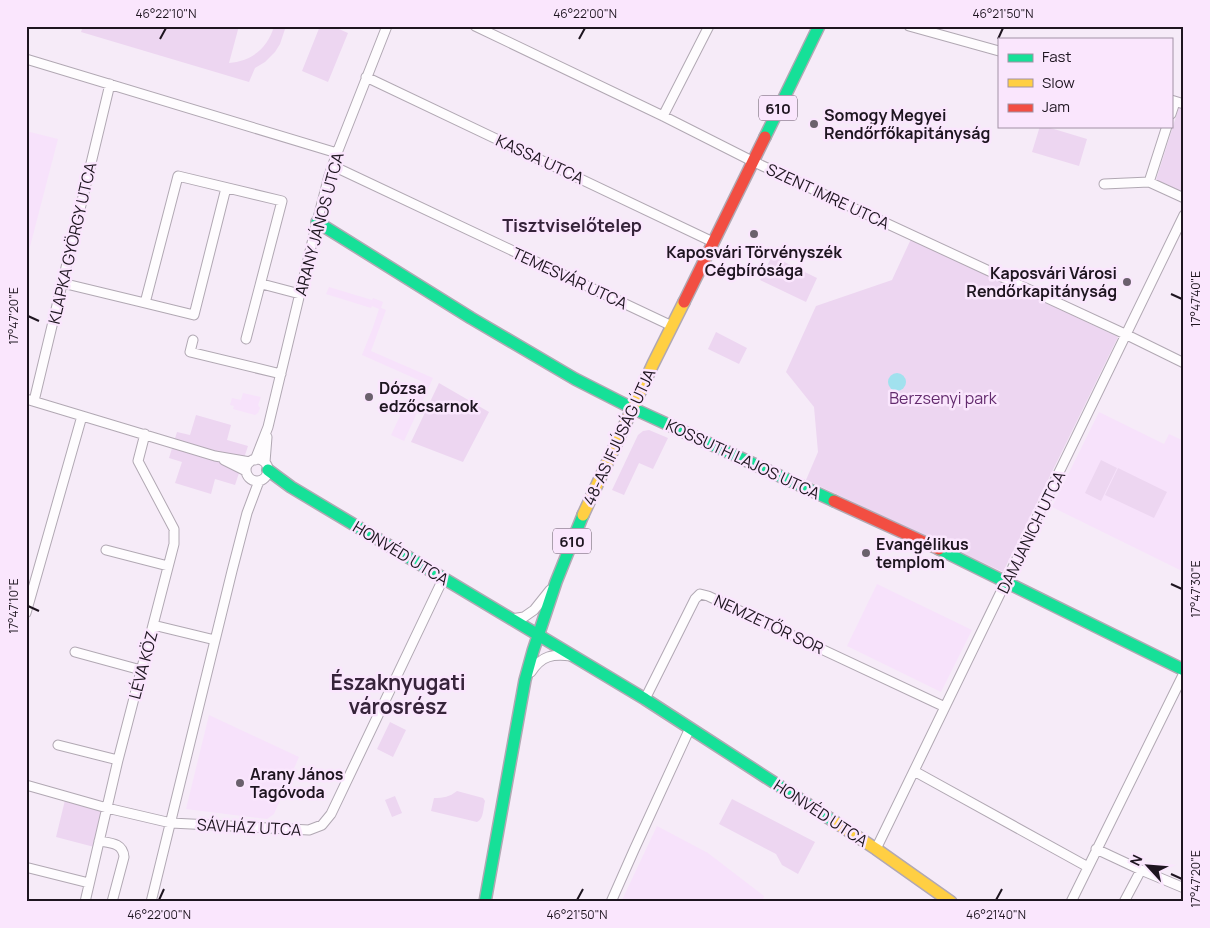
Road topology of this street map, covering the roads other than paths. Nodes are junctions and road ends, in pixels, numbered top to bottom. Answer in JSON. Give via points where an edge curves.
{"nodes":[{"id":1,"x":387,"y":26,"type":"edge"},
{"id":2,"x":475,"y":26,"type":"edge"},
{"id":3,"x":709,"y":26,"type":"edge"},
{"id":4,"x":819,"y":26,"type":"edge"},
{"id":5,"x":912,"y":27,"type":"edge"},
{"id":6,"x":998,"y":51,"type":"edge"},
{"id":7,"x":26,"y":59,"type":"edge"},
{"id":8,"x":366,"y":77,"type":"junction"},
{"id":9,"x":110,"y":84,"type":"junction"},
{"id":10,"x":664,"y":116,"type":"junction"},
{"id":11,"x":1166,"y":128,"type":"edge"},
{"id":12,"x":337,"y":153,"type":"junction"},
{"id":13,"x":752,"y":161,"type":"junction"},
{"id":14,"x":332,"y":166,"type":"junction"},
{"id":15,"x":1149,"y":182,"type":"junction"},
{"id":16,"x":1104,"y":184,"type":"dead end"},
{"id":17,"x":226,"y":188,"type":"junction"},
{"id":18,"x":1184,"y":198,"type":"edge"},
{"id":19,"x":1184,"y":215,"type":"edge"},
{"id":20,"x":317,"y":222,"type":"junction"},
{"id":21,"x":713,"y":242,"type":"junction"},
{"id":22,"x":62,"y":283,"type":"junction"},
{"id":23,"x":262,"y":284,"type":"junction"},
{"id":24,"x":300,"y":294,"type":"junction"},
{"id":25,"x":145,"y":303,"type":"junction"},
{"id":26,"x":672,"y":326,"type":"junction"},
{"id":27,"x":1126,"y":334,"type":"junction"},
{"id":28,"x":246,"y":339,"type":"dead end"},
{"id":29,"x":193,"y":340,"type":"dead end"},
{"id":30,"x":1184,"y":362,"type":"edge"},
{"id":31,"x":280,"y":374,"type":"junction"},
{"id":32,"x":30,"y":400,"type":"edge"},
{"id":33,"x":632,"y":408,"type":"junction"},
{"id":34,"x":82,"y":416,"type":"junction"},
{"id":35,"x":268,"y":427,"type":"junction"},
{"id":36,"x":145,"y":434,"type":"junction"},
{"id":37,"x":216,"y":456,"type":"junction"},
{"id":38,"x":252,"y":461,"type":"junction"},
{"id":39,"x":264,"y":473,"type":"junction"},
{"id":40,"x":248,"y":475,"type":"junction"},
{"id":41,"x":247,"y":513,"type":"junction"},
{"id":42,"x":106,"y":550,"type":"dead end"},
{"id":43,"x":168,"y":566,"type":"junction"},
{"id":44,"x":443,"y":579,"type":"junction"},
{"id":45,"x":556,"y":582,"type":"junction"},
{"id":46,"x":1006,"y":583,"type":"junction"},
{"id":47,"x":26,"y":613,"type":"edge"},
{"id":48,"x":510,"y":619,"type":"junction"},
{"id":49,"x":153,"y":625,"type":"junction"},
{"id":50,"x":538,"y":634,"type":"junction"},
{"id":51,"x":215,"y":640,"type":"junction"},
{"id":52,"x":75,"y":652,"type":"dead end"},
{"id":53,"x":574,"y":656,"type":"junction"},
{"id":54,"x":141,"y":670,"type":"junction"},
{"id":55,"x":1184,"y":672,"type":"edge"},
{"id":56,"x":525,"y":680,"type":"junction"},
{"id":57,"x":644,"y":699,"type":"junction"},
{"id":58,"x":946,"y":707,"type":"junction"},
{"id":59,"x":690,"y":728,"type":"junction"},
{"id":60,"x":58,"y":745,"type":"dead end"},
{"id":61,"x":118,"y":760,"type":"junction"},
{"id":62,"x":914,"y":771,"type":"junction"},
{"id":63,"x":26,"y":785,"type":"edge"},
{"id":64,"x":107,"y":808,"type":"junction"},
{"id":65,"x":170,"y":823,"type":"junction"},
{"id":66,"x":99,"y":841,"type":"junction"},
{"id":67,"x":876,"y":849,"type":"junction"},
{"id":68,"x":1096,"y":849,"type":"junction"},
{"id":69,"x":1088,"y":867,"type":"junction"},
{"id":70,"x":30,"y":868,"type":"dead end"},
{"id":71,"x":1141,"y":870,"type":"junction"},
{"id":72,"x":89,"y":883,"type":"junction"},
{"id":73,"x":1184,"y":888,"type":"edge"},
{"id":74,"x":85,"y":902,"type":"edge"},
{"id":75,"x":112,"y":902,"type":"edge"},
{"id":76,"x":151,"y":902,"type":"edge"},
{"id":77,"x":485,"y":902,"type":"edge"},
{"id":78,"x":611,"y":902,"type":"edge"},
{"id":79,"x":951,"y":902,"type":"edge"},
{"id":80,"x":1071,"y":902,"type":"edge"},
{"id":81,"x":1124,"y":902,"type":"edge"}],
"edges":[{"from":1,"to":8,"type":"street","name":"ARANY JÁNOS UTCA"},
{"from":2,"to":10,"type":"street","name":"SZENT IMRE UTCA"},
{"from":3,"to":10,"type":"street"},
{"from":4,"to":13,"type":"street","name":"48-AS IFJÚSÁG ÚTJA","number":"610"},
{"from":5,"to":6,"type":"street"},
{"from":7,"to":9,"type":"street"},
{"from":8,"to":12,"type":"street","name":"ARANY JÁNOS UTCA"},
{"from":8,"to":21,"type":"street","name":"KASSA UTCA"},
{"from":9,"to":12,"type":"street"},
{"from":9,"to":22,"type":"street","name":"KLAPKA GYÖRGY UTCA"},
{"from":10,"to":13,"type":"street","name":"SZENT IMRE UTCA"},
{"from":11,"to":15,"type":"street"},
{"from":12,"to":14,"type":"street","name":"ARANY JÁNOS UTCA"},
{"from":13,"to":21,"type":"street","name":"48-AS IFJÚSÁG ÚTJA","number":"610"},
{"from":13,"to":27,"type":"street","name":"SZENT IMRE UTCA"},
{"from":14,"to":20,"type":"street","name":"ARANY JÁNOS UTCA"},
{"from":14,"to":26,"type":"street","name":"TEMESVÁR UTCA"},
{"from":15,"to":16,"type":"street"},
{"from":15,"to":18,"type":"street"},
{"from":17,"to":23,"type":"street","via":[[282,201]]},
{"from":17,"to":25,"type":"street","via":[[178,176]]},
{"from":17,"to":25,"type":"street","via":[[194,315]]},
{"from":19,"to":27,"type":"street","name":"DAMJANICH UTCA"},
{"from":20,"to":24,"type":"street","name":"ARANY JÁNOS UTCA"},
{"from":20,"to":33,"type":"street","name":"KOSSUTH LAJOS UTCA","via":[[540,359]]},
{"from":21,"to":26,"type":"street","name":"48-AS IFJÚSÁG ÚTJA","number":"610"},
{"from":22,"to":25,"type":"street"},
{"from":22,"to":32,"type":"street","name":"KLAPKA GYÖRGY UTCA"},
{"from":23,"to":24,"type":"street"},
{"from":23,"to":28,"type":"street"},
{"from":24,"to":31,"type":"street","name":"ARANY JÁNOS UTCA"},
{"from":26,"to":33,"type":"street","name":"48-AS IFJÚSÁG ÚTJA","number":"610"},
{"from":27,"to":30,"type":"street","name":"SZENT IMRE UTCA"},
{"from":27,"to":46,"type":"street","name":"DAMJANICH UTCA"},
{"from":29,"to":31,"type":"street","via":[[190,352]]},
{"from":31,"to":35,"type":"street","name":"ARANY JÁNOS UTCA"},
{"from":32,"to":34,"type":"street"},
{"from":33,"to":45,"type":"street","name":"48-AS IFJÚSÁG ÚTJA","number":"610"},
{"from":33,"to":46,"type":"street","name":"KOSSUTH LAJOS UTCA"},
{"from":34,"to":36,"type":"street"},
{"from":34,"to":47,"type":"street"},
{"from":35,"to":38,"type":"street","name":"ARANY JÁNOS UTCA"},
{"from":35,"to":39,"type":"street","name":"ARANY JÁNOS UTCA"},
{"from":36,"to":37,"type":"street"},
{"from":36,"to":43,"type":"street","name":"LÉVA KÖZ","via":[[138,461],[174,529]]},
{"from":37,"to":38,"type":"street"},
{"from":37,"to":40,"type":"street"},
{"from":38,"to":39,"type":"street","via":[[260,460]]},
{"from":38,"to":40,"type":"street","via":[[248,465]]},
{"from":39,"to":40,"type":"street","via":[[254,481]]},
{"from":39,"to":41,"type":"street","name":"ARANY JÁNOS UTCA"},
{"from":39,"to":44,"type":"street","name":"HONVÉD UTCA"},
{"from":40,"to":41,"type":"street","name":"ARANY JÁNOS UTCA"},
{"from":41,"to":51,"type":"street","name":"ARANY JÁNOS UTCA"},
{"from":42,"to":43,"type":"street"},
{"from":43,"to":49,"type":"street","name":"LÉVA KÖZ"},
{"from":44,"to":48,"type":"street","name":"HONVÉD UTCA"},
{"from":44,"to":65,"type":"street","name":"SÁVHÁZ UTCA","via":[[332,814],[322,825],[309,830]]},
{"from":45,"to":48,"type":"street","via":[[534,610],[524,617]]},
{"from":45,"to":50,"type":"street","name":"48-AS IFJÚSÁG ÚTJA","number":"610"},
{"from":46,"to":55,"type":"street","name":"KOSSUTH LAJOS UTCA"},
{"from":46,"to":58,"type":"street","name":"DAMJANICH UTCA"},
{"from":48,"to":50,"type":"street","name":"HONVÉD UTCA"},
{"from":49,"to":51,"type":"street"},
{"from":49,"to":54,"type":"street","name":"LÉVA KÖZ"},
{"from":50,"to":53,"type":"street","name":"HONVÉD UTCA"},
{"from":50,"to":56,"type":"street","name":"48-AS IFJÚSÁG ÚTJA","number":"610"},
{"from":51,"to":65,"type":"street","name":"ARANY JÁNOS UTCA"},
{"from":52,"to":54,"type":"street"},
{"from":53,"to":56,"type":"street","via":[[557,654],[547,657],[536,664]]},
{"from":53,"to":57,"type":"street","name":"HONVÉD UTCA"},
{"from":54,"to":61,"type":"street","name":"LÉVA KÖZ"},
{"from":55,"to":68,"type":"street"},
{"from":56,"to":77,"type":"street","name":"48-AS IFJÚSÁG ÚTJA","number":"610"},
{"from":57,"to":58,"type":"street","name":"NEMZETŐR SOR","via":[[700,594]]},
{"from":57,"to":59,"type":"street","name":"HONVÉD UTCA"},
{"from":58,"to":62,"type":"street","name":"DAMJANICH UTCA"},
{"from":59,"to":67,"type":"street","name":"HONVÉD UTCA"},
{"from":59,"to":78,"type":"street"},
{"from":60,"to":61,"type":"street"},
{"from":61,"to":64,"type":"street","name":"LÉVA KÖZ"},
{"from":62,"to":67,"type":"street","name":"DAMJANICH UTCA"},
{"from":62,"to":69,"type":"street"},
{"from":63,"to":64,"type":"street","name":"SÁVHÁZ UTCA"},
{"from":64,"to":65,"type":"street","name":"SÁVHÁZ UTCA"},
{"from":64,"to":66,"type":"street","name":"LÉVA KÖZ"},
{"from":65,"to":76,"type":"street","name":"ARANY JÁNOS UTCA"},
{"from":66,"to":72,"type":"street","name":"LÉVA KÖZ"},
{"from":66,"to":75,"type":"street","via":[[116,844],[123,851]]},
{"from":67,"to":79,"type":"street","name":"HONVÉD UTCA"},
{"from":68,"to":69,"type":"street"},
{"from":68,"to":71,"type":"street"},
{"from":69,"to":80,"type":"street"},
{"from":70,"to":72,"type":"street"},
{"from":71,"to":73,"type":"street"},
{"from":71,"to":81,"type":"street"},
{"from":72,"to":74,"type":"street","name":"LÉVA KÖZ"}]}
